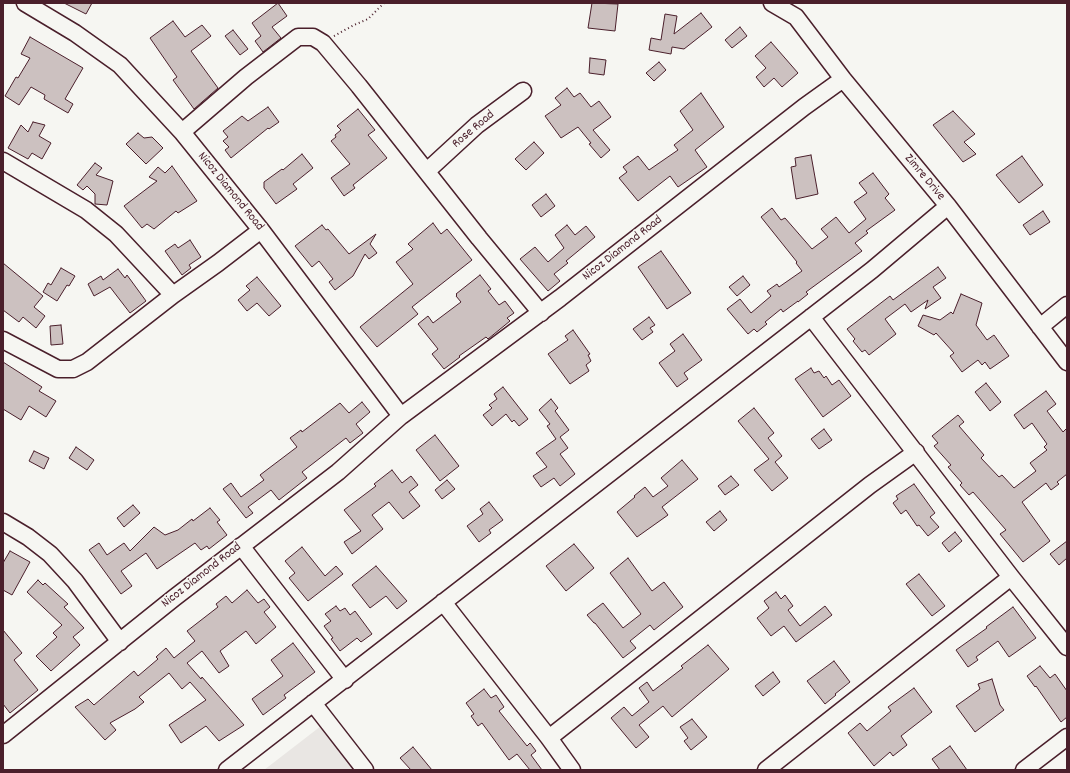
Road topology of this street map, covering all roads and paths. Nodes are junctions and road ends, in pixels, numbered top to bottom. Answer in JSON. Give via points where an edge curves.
{"nodes":[{"id":1,"x":25,"y":3,"type":"edge"},
{"id":2,"x":384,"y":3,"type":"edge"},
{"id":3,"x":772,"y":3,"type":"edge"},
{"id":4,"x":323,"y":43,"type":"junction"},
{"id":5,"x":843,"y":79,"type":"junction"},
{"id":6,"x":523,"y":91,"type":"dead end"},
{"id":7,"x":182,"y":132,"type":"junction"},
{"id":8,"x":3,"y":161,"type":"edge"},
{"id":9,"x":427,"y":171,"type":"junction"},
{"id":10,"x":948,"y":206,"type":"junction"},
{"id":11,"x":261,"y":230,"type":"junction"},
{"id":12,"x":173,"y":295,"type":"junction"},
{"id":13,"x":1067,"y":305,"type":"edge"},
{"id":14,"x":541,"y":313,"type":"junction"},
{"id":15,"x":812,"y":317,"type":"junction"},
{"id":16,"x":1040,"y":327,"type":"junction"},
{"id":17,"x":3,"y":340,"type":"edge"},
{"id":18,"x":1067,"y":362,"type":"edge"},
{"id":19,"x":401,"y":416,"type":"junction"},
{"id":20,"x":916,"y":452,"type":"junction"},
{"id":21,"x":3,"y":522,"type":"edge"},
{"id":22,"x":241,"y":546,"type":"junction"},
{"id":23,"x":1010,"y":577,"type":"junction"},
{"id":24,"x":443,"y":602,"type":"junction"},
{"id":25,"x":120,"y":642,"type":"junction"},
{"id":26,"x":1067,"y":647,"type":"edge"},
{"id":27,"x":345,"y":680,"type":"junction"},
{"id":28,"x":313,"y":703,"type":"junction"},
{"id":29,"x":4,"y":732,"type":"edge"},
{"id":30,"x":1067,"y":737,"type":"edge"},
{"id":31,"x":549,"y":738,"type":"junction"},
{"id":32,"x":227,"y":770,"type":"edge"},
{"id":33,"x":365,"y":770,"type":"edge"},
{"id":34,"x":572,"y":770,"type":"edge"},
{"id":35,"x":766,"y":770,"type":"edge"},
{"id":36,"x":1024,"y":770,"type":"edge"}],
"edges":[{"from":1,"to":7,"type":"street","name":"Nicoz Diamond Road","via":[[75,33],[120,65]]},
{"from":2,"to":4,"type":"path","via":[[368,19]]},
{"from":3,"to":5,"type":"street","name":"Zimre Drive","via":[[796,17]]},
{"from":4,"to":7,"type":"street","via":[[313,37],[298,37],[246,76]]},
{"from":4,"to":9,"type":"street"},
{"from":5,"to":10,"type":"street","name":"Zimre Drive"},
{"from":5,"to":14,"type":"street","name":"Nicoz Diamond Road"},
{"from":6,"to":9,"type":"street","name":"Rose Road","via":[[477,125]]},
{"from":7,"to":11,"type":"street","name":"Nicoz Diamond Road"},
{"from":8,"to":12,"type":"street","via":[[86,210],[116,234]]},
{"from":9,"to":14,"type":"street"},
{"from":10,"to":15,"type":"street"},
{"from":10,"to":16,"type":"street","name":"Zimre Drive"},
{"from":11,"to":12,"type":"street"},
{"from":11,"to":19,"type":"street","name":"Nicoz Diamond Road"},
{"from":12,"to":17,"type":"street","via":[[87,362],[73,369],[58,369]]},
{"from":13,"to":16,"type":"street"},
{"from":14,"to":19,"type":"street","name":"Nicoz Diamond Road"},
{"from":15,"to":20,"type":"street"},
{"from":15,"to":24,"type":"street"},
{"from":16,"to":18,"type":"street","name":"Zimre Drive"},
{"from":19,"to":22,"type":"street","name":"Nicoz Diamond Road","via":[[338,472]]},
{"from":20,"to":23,"type":"street"},
{"from":20,"to":31,"type":"street","via":[[870,485]]},
{"from":21,"to":25,"type":"street","via":[[50,554],[75,581]]},
{"from":22,"to":25,"type":"street","name":"Nicoz Diamond Road"},
{"from":22,"to":27,"type":"street"},
{"from":23,"to":26,"type":"street"},
{"from":23,"to":35,"type":"street"},
{"from":24,"to":27,"type":"street"},
{"from":24,"to":31,"type":"street"},
{"from":25,"to":29,"type":"street","name":"Nicoz Diamond Road"},
{"from":27,"to":28,"type":"street"},
{"from":28,"to":32,"type":"street"},
{"from":28,"to":33,"type":"street"},
{"from":30,"to":36,"type":"street"},
{"from":31,"to":34,"type":"street"}]}
